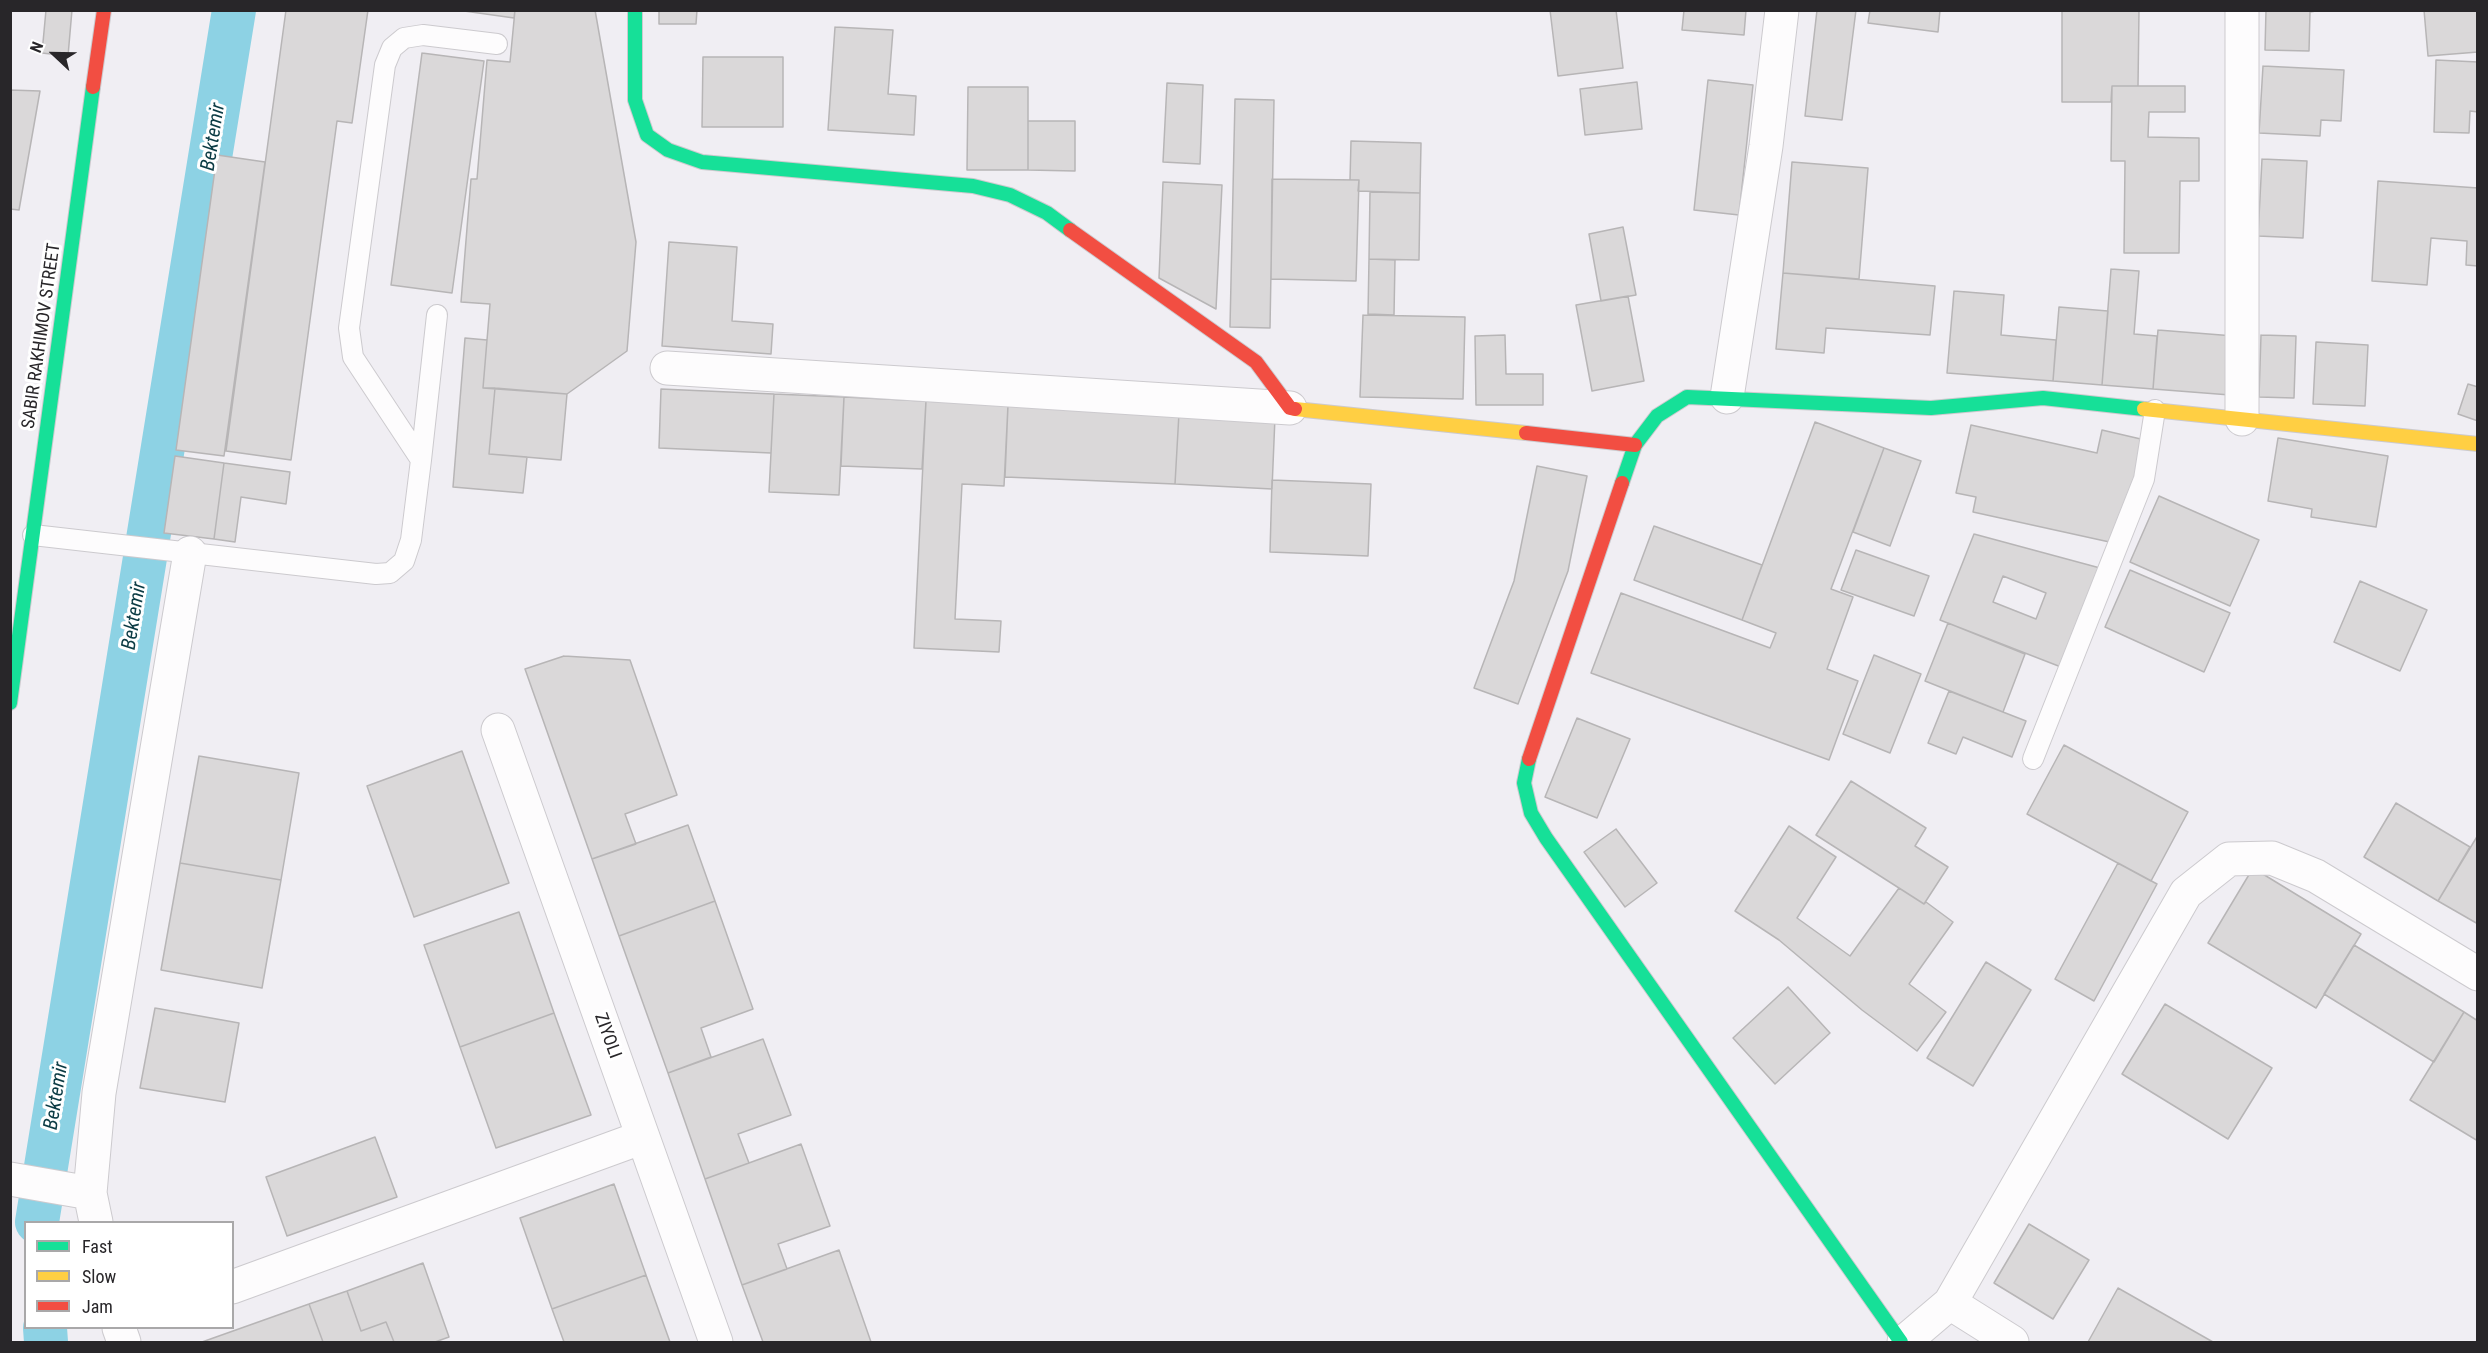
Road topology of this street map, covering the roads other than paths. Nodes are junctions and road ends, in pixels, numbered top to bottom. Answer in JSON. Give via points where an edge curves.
{"nodes":[{"id":1,"x":104,"y":10,"type":"edge"},
{"id":2,"x":634,"y":10,"type":"edge"},
{"id":3,"x":1782,"y":10,"type":"edge"},
{"id":4,"x":2242,"y":10,"type":"edge"},
{"id":5,"x":497,"y":44,"type":"dead end"},
{"id":6,"x":437,"y":315,"type":"dead end"},
{"id":7,"x":667,"y":368,"type":"dead end"},
{"id":8,"x":1727,"y":397,"type":"junction"},
{"id":9,"x":1290,"y":408,"type":"junction"},
{"id":10,"x":2155,"y":410,"type":"junction"},
{"id":11,"x":2242,"y":419,"type":"junction"},
{"id":12,"x":2478,"y":444,"type":"edge"},
{"id":13,"x":1635,"y":445,"type":"junction"},
{"id":14,"x":420,"y":460,"type":"junction"},
{"id":15,"x":33,"y":535,"type":"junction"},
{"id":16,"x":177,"y":552,"type":"junction"},
{"id":17,"x":10,"y":703,"type":"edge"},
{"id":18,"x":498,"y":730,"type":"dead end"},
{"id":19,"x":2032,"y":759,"type":"dead end"},
{"id":20,"x":2478,"y":974,"type":"edge"},
{"id":21,"x":643,"y":1137,"type":"junction"},
{"id":22,"x":10,"y":1179,"type":"edge"},
{"id":23,"x":82,"y":1201,"type":"edge"},
{"id":24,"x":234,"y":1286,"type":"edge"},
{"id":25,"x":1950,"y":1304,"type":"junction"},
{"id":26,"x":716,"y":1342,"type":"edge"},
{"id":27,"x":1902,"y":1342,"type":"edge"},
{"id":28,"x":2012,"y":1342,"type":"edge"}],
"edges":[{"from":1,"to":15,"type":"street","name":"SABIR RAKHIMOV STREET"},
{"from":2,"to":9,"type":"street","via":[[635,100],[647,135],[668,150],[702,162],[973,186],[1010,195],[1047,213],[1256,362]]},
{"from":3,"to":8,"type":"street","via":[[1766,146]]},
{"from":4,"to":11,"type":"street"},
{"from":5,"to":14,"type":"lane","via":[[423,35],[404,38],[392,48],[386,65],[349,328],[354,357]]},
{"from":6,"to":14,"type":"lane"},
{"from":7,"to":9,"type":"street"},
{"from":8,"to":10,"type":"street","via":[[1931,408],[2043,399]]},
{"from":8,"to":13,"type":"street","via":[[1687,397],[1657,416]]},
{"from":9,"to":13,"type":"street"},
{"from":10,"to":11,"type":"street"},
{"from":10,"to":19,"type":"lane","via":[[2144,479]]},
{"from":11,"to":12,"type":"street"},
{"from":13,"to":27,"type":"street","via":[[1532,745],[1524,783],[1531,813]]},
{"from":14,"to":16,"type":"lane","via":[[411,540],[404,561],[390,573]]},
{"from":15,"to":16,"type":"lane"},
{"from":15,"to":17,"type":"street","name":"SABIR RAKHIMOV STREET"},
{"from":16,"to":23,"type":"street"},
{"from":18,"to":21,"type":"street","name":"ZIYOLI"},
{"from":20,"to":25,"type":"street","via":[[2316,876],[2272,858],[2229,859],[2186,893]]},
{"from":21,"to":24,"type":"street"},
{"from":21,"to":26,"type":"street","name":"ZIYOLI"},
{"from":22,"to":23,"type":"street"},
{"from":25,"to":27,"type":"street"},
{"from":25,"to":28,"type":"street"}]}
